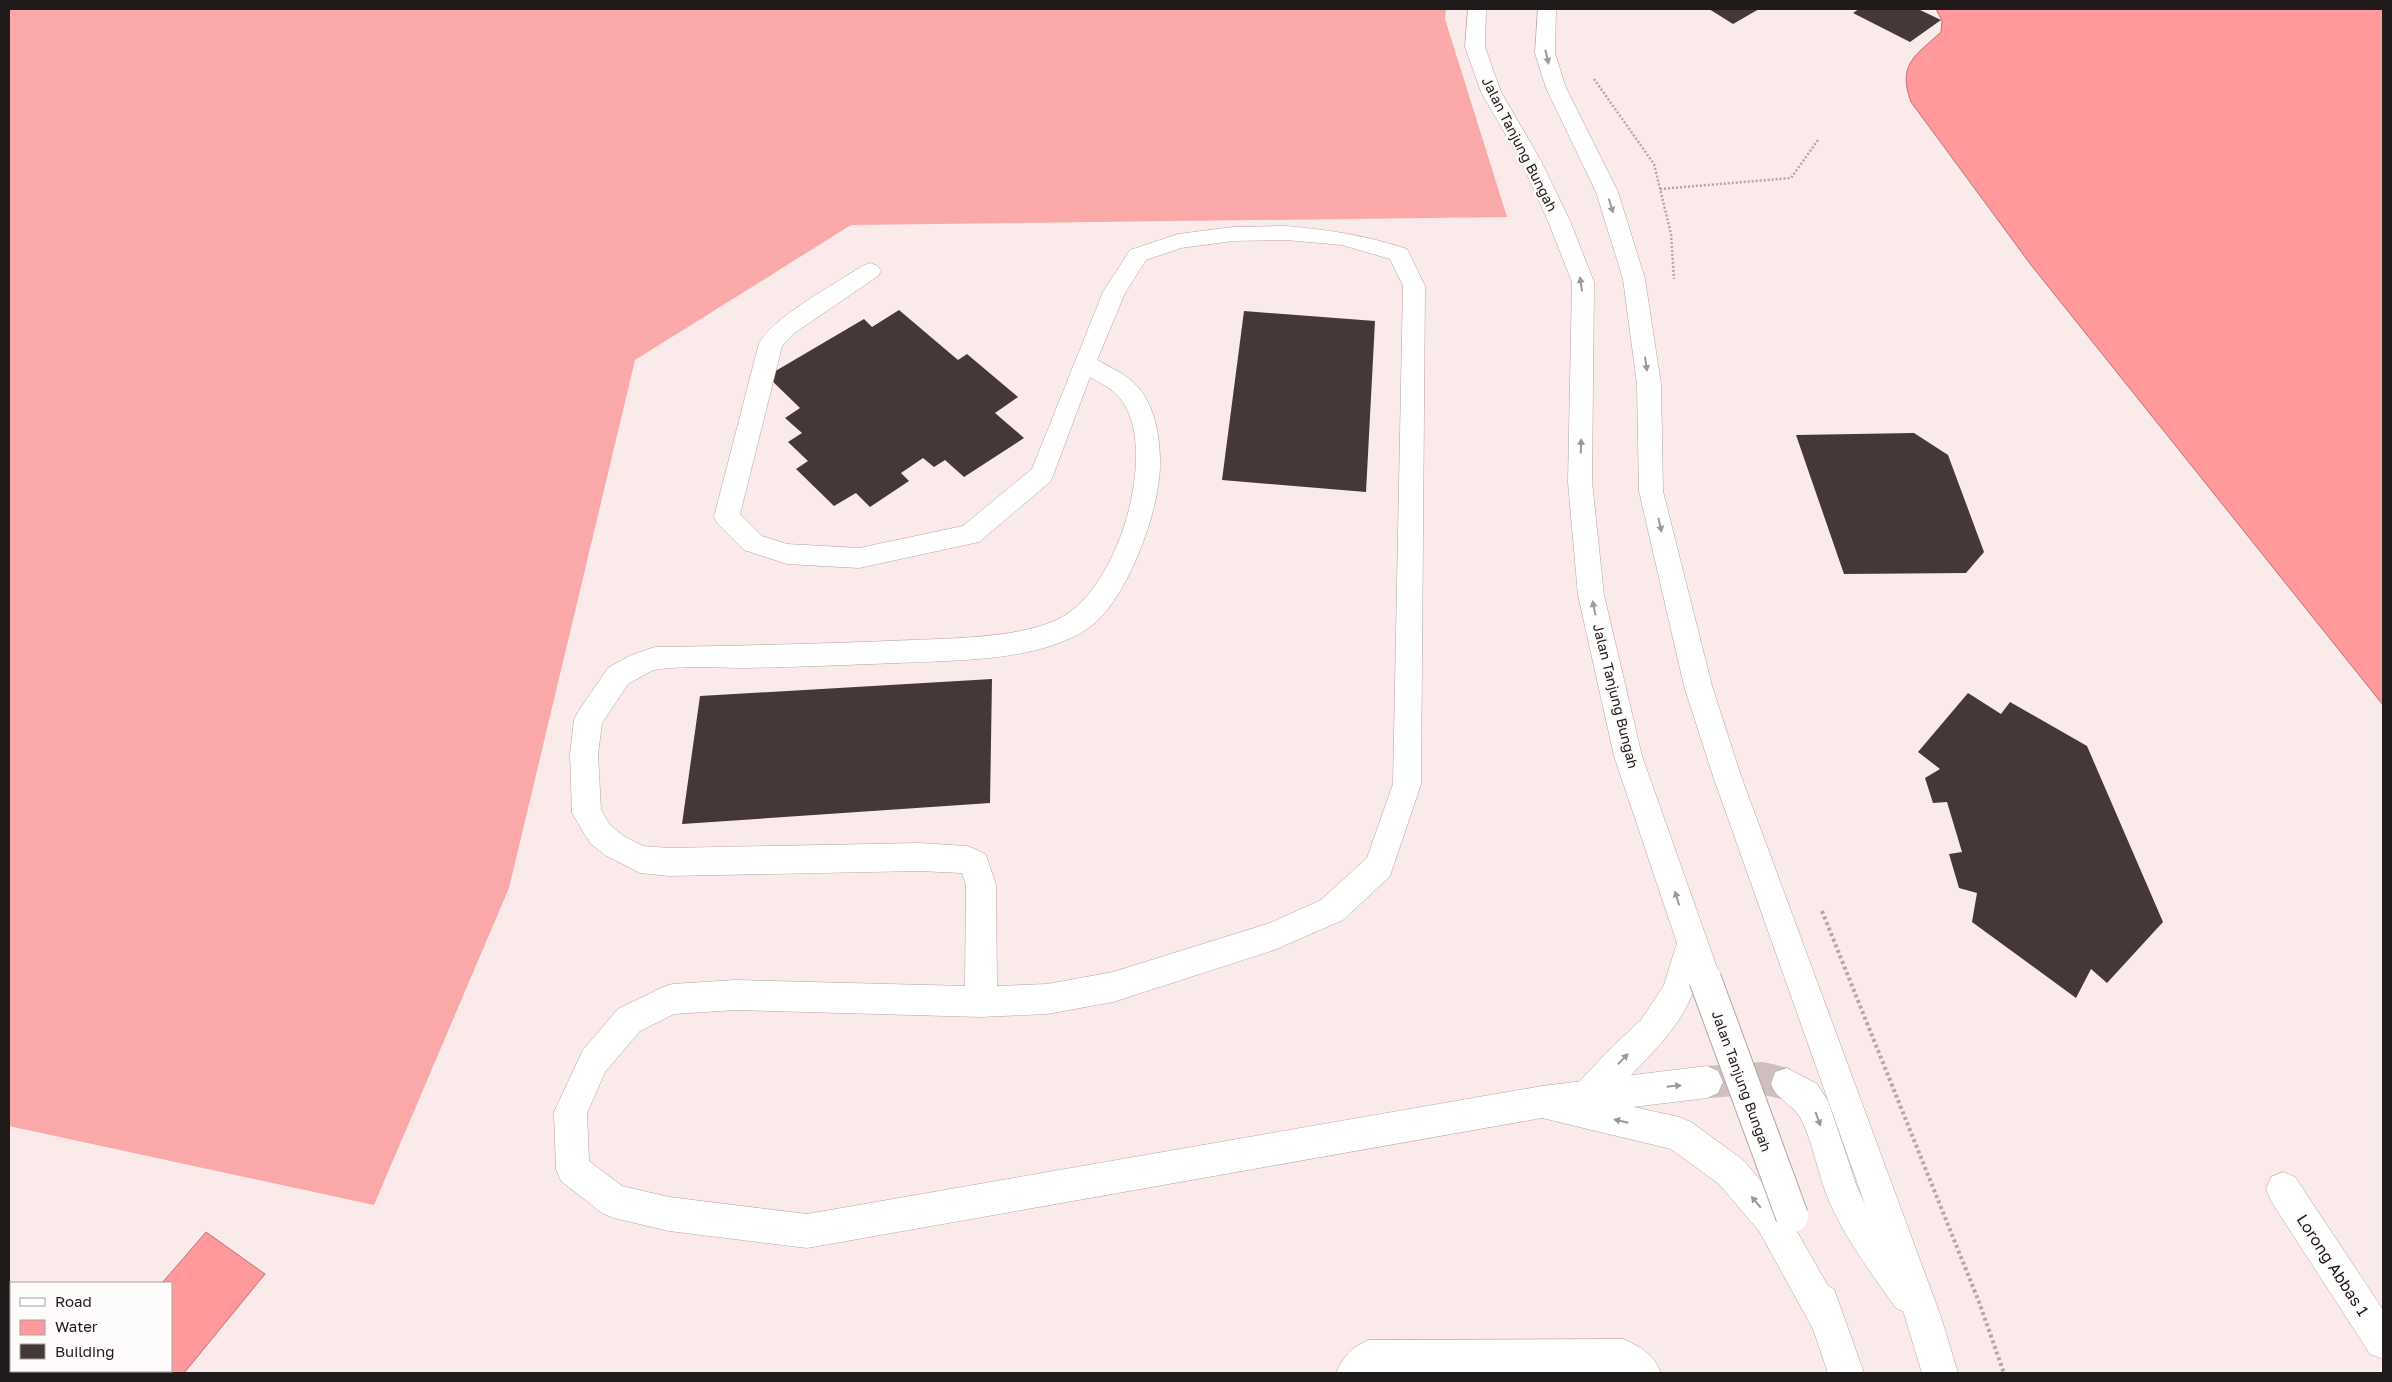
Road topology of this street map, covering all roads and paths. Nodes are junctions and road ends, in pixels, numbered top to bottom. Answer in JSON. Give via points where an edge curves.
{"nodes":[{"id":1,"x":1477,"y":9,"type":"edge"},
{"id":2,"x":1547,"y":9,"type":"edge"},
{"id":3,"x":1590,"y":70,"type":"dead end"},
{"id":4,"x":1818,"y":140,"type":"dead end"},
{"id":5,"x":1660,"y":189,"type":"junction"},
{"id":6,"x":870,"y":271,"type":"dead end"},
{"id":7,"x":1674,"y":280,"type":"dead end"},
{"id":8,"x":1084,"y":363,"type":"junction"},
{"id":9,"x":1820,"y":907,"type":"dead end"},
{"id":10,"x":1692,"y":945,"type":"junction"},
{"id":11,"x":981,"y":1002,"type":"junction"},
{"id":12,"x":1707,"y":1082,"type":"tunnel mouth"},
{"id":13,"x":1787,"y":1084,"type":"tunnel mouth"},
{"id":14,"x":1590,"y":1094,"type":"junction"},
{"id":15,"x":1542,"y":1102,"type":"junction"},
{"id":16,"x":2283,"y":1189,"type":"dead end"},
{"id":17,"x":1923,"y":1317,"type":"junction"},
{"id":18,"x":1827,"y":1318,"type":"junction"},
{"id":19,"x":2383,"y":1341,"type":"edge"},
{"id":20,"x":1354,"y":1373,"type":"edge"},
{"id":21,"x":1644,"y":1373,"type":"edge"},
{"id":22,"x":1846,"y":1373,"type":"edge"},
{"id":23,"x":1940,"y":1373,"type":"edge"},
{"id":24,"x":2004,"y":1373,"type":"edge"}],
"edges":[{"from":10,"to":1,"type":"street","name":"Jalan Tanjung Bungah","one_way":true,"via":[[1628,756],[1591,595],[1580,482],[1582,282],[1559,220],[1531,161],[1491,92],[1475,47]]},
{"from":2,"to":17,"type":"street","one_way":true,"via":[[1545,53],[1556,88],[1607,192],[1634,279],[1649,384],[1652,491],[1698,686],[1727,776]]},
{"from":3,"to":5,"type":"path","via":[[1593,79],[1654,164]]},
{"from":4,"to":5,"type":"path","via":[[1791,178]]},
{"from":5,"to":7,"type":"path","via":[[1671,234]]},
{"from":6,"to":8,"type":"street","via":[[785,328],[771,343],[727,517],[753,543],[787,554],[859,558],[970,535],[1042,474]]},
{"from":8,"to":11,"type":"street","via":[[1114,292],[1138,256],[1178,241],[1233,234],[1286,233],[1352,240],[1399,254],[1414,286],[1407,784],[1379,866],[1332,910],[1274,936],[1112,987],[1047,999]]},
{"from":8,"to":11,"type":"street","via":[[1125,388],[1137,404],[1148,450],[1148,478],[1143,512],[1106,592],[1080,620],[1055,634],[982,646],[810,656],[655,658],[618,676],[588,720],[584,754],[587,813],[600,834],[640,859],[669,862],[919,857],[967,860],[975,865],[981,885]]},
{"from":9,"to":24,"type":"path","via":[[1980,1302]]},
{"from":14,"to":10,"type":"street","one_way":true,"via":[[1652,1031],[1677,992]]},
{"from":10,"to":18,"type":"street","name":"Jalan Tanjung Bungah","bridge":true},
{"from":11,"to":15,"type":"street","via":[[735,995],[672,999],[629,1020],[594,1061],[570,1112],[574,1169],[614,1201],[669,1214],[807,1231]]},
{"from":14,"to":12,"type":"street","one_way":true},
{"from":13,"to":17,"type":"street","one_way":true,"via":[[1804,1096],[1816,1113],[1856,1222]]},
{"from":14,"to":15,"type":"street"},
{"from":18,"to":15,"type":"street","one_way":true,"via":[[1771,1219],[1731,1172],[1679,1134]]},
{"from":16,"to":19,"type":"street","name":"Lorong Abbas 1"},
{"from":17,"to":23,"type":"street"},
{"from":18,"to":22,"type":"street","name":"Jalan Tanjung Bungah"},
{"from":20,"to":21,"type":"street","via":[[1369,1358],[1623,1356]]}]}
